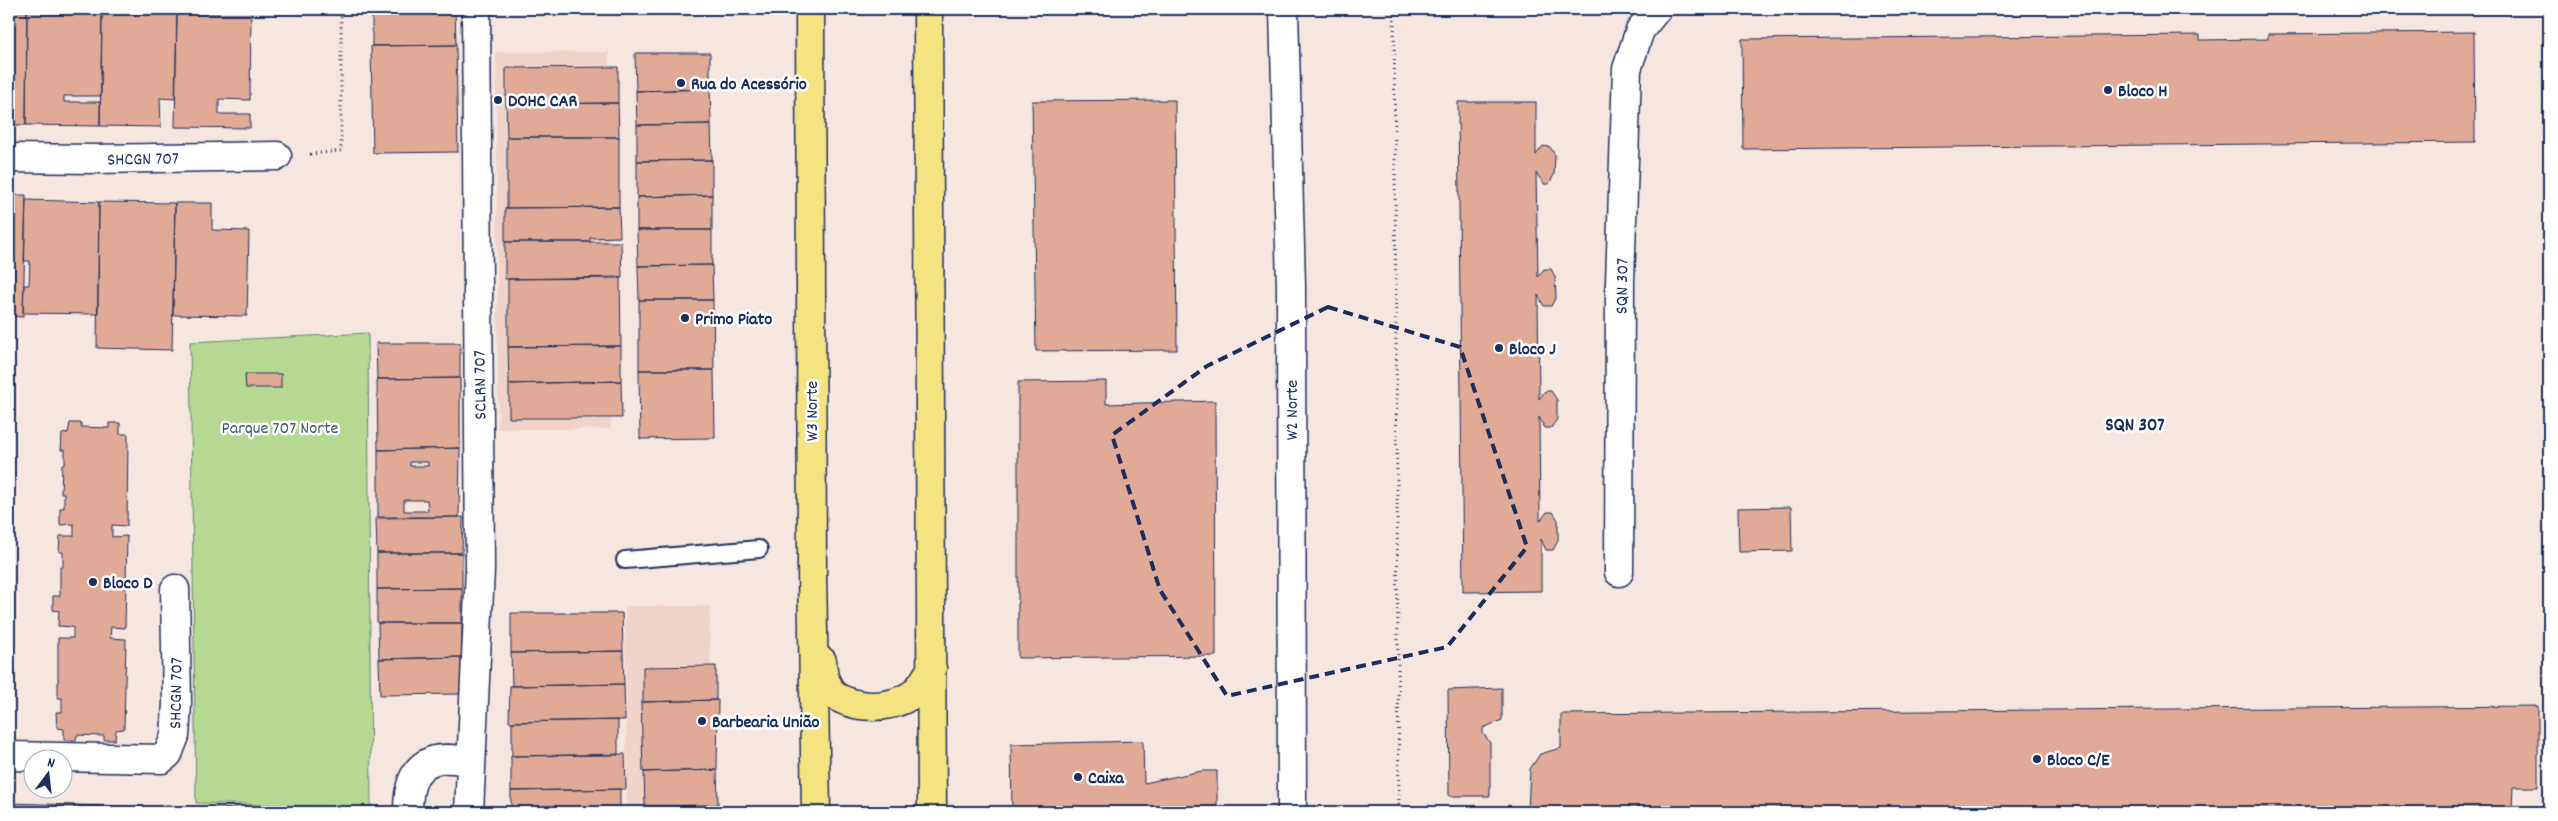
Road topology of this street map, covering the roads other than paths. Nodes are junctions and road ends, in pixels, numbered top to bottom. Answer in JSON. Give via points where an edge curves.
{"nodes":[{"id":1,"x":476,"y":9,"type":"edge"},
{"id":2,"x":810,"y":9,"type":"edge"},
{"id":3,"x":928,"y":9,"type":"edge"},
{"id":4,"x":1284,"y":9,"type":"edge"},
{"id":5,"x":1657,"y":9,"type":"edge"},
{"id":6,"x":277,"y":156,"type":"road end"},
{"id":7,"x":9,"y":158,"type":"edge"},
{"id":8,"x":759,"y":549,"type":"dead end"},
{"id":9,"x":625,"y":560,"type":"dead end"},
{"id":10,"x":812,"y":570,"type":"junction"},
{"id":11,"x":1618,"y":572,"type":"dead end"},
{"id":12,"x":175,"y":589,"type":"dead end"},
{"id":13,"x":932,"y":668,"type":"junction"},
{"id":14,"x":9,"y":756,"type":"edge"},
{"id":15,"x":471,"y":761,"type":"junction"},
{"id":16,"x":408,"y":812,"type":"edge"},
{"id":17,"x":469,"y":812,"type":"edge"},
{"id":18,"x":816,"y":812,"type":"edge"},
{"id":19,"x":932,"y":812,"type":"edge"},
{"id":20,"x":1292,"y":812,"type":"edge"}],
"edges":[{"from":1,"to":15,"type":"street","name":"SCLRN 707","via":[[481,474]]},
{"from":2,"to":10,"type":"main road","name":"W3 Norte"},
{"from":3,"to":13,"type":"main road"},
{"from":4,"to":20,"type":"street","name":"W2 Norte","via":[[1291,288]]},
{"from":5,"to":11,"type":"street","name":"SQN 307","via":[[1640,30],[1627,68],[1620,282]]},
{"from":6,"to":7,"type":"street","name":"SHCGN 707"},
{"from":8,"to":9,"type":"lane"},
{"from":10,"to":13,"type":"main road","via":[[824,678],[832,694],[855,704],[879,706],[911,696]]},
{"from":10,"to":18,"type":"main road","name":"W3 Norte"},
{"from":12,"to":14,"type":"street","name":"SHCGN 707","via":[[177,704],[175,736],[168,754],[162,758]]},
{"from":13,"to":19,"type":"main road"},
{"from":15,"to":16,"type":"street","via":[[436,760],[421,767],[411,782]]},
{"from":15,"to":17,"type":"street","name":"SCLRN 707"}]}
